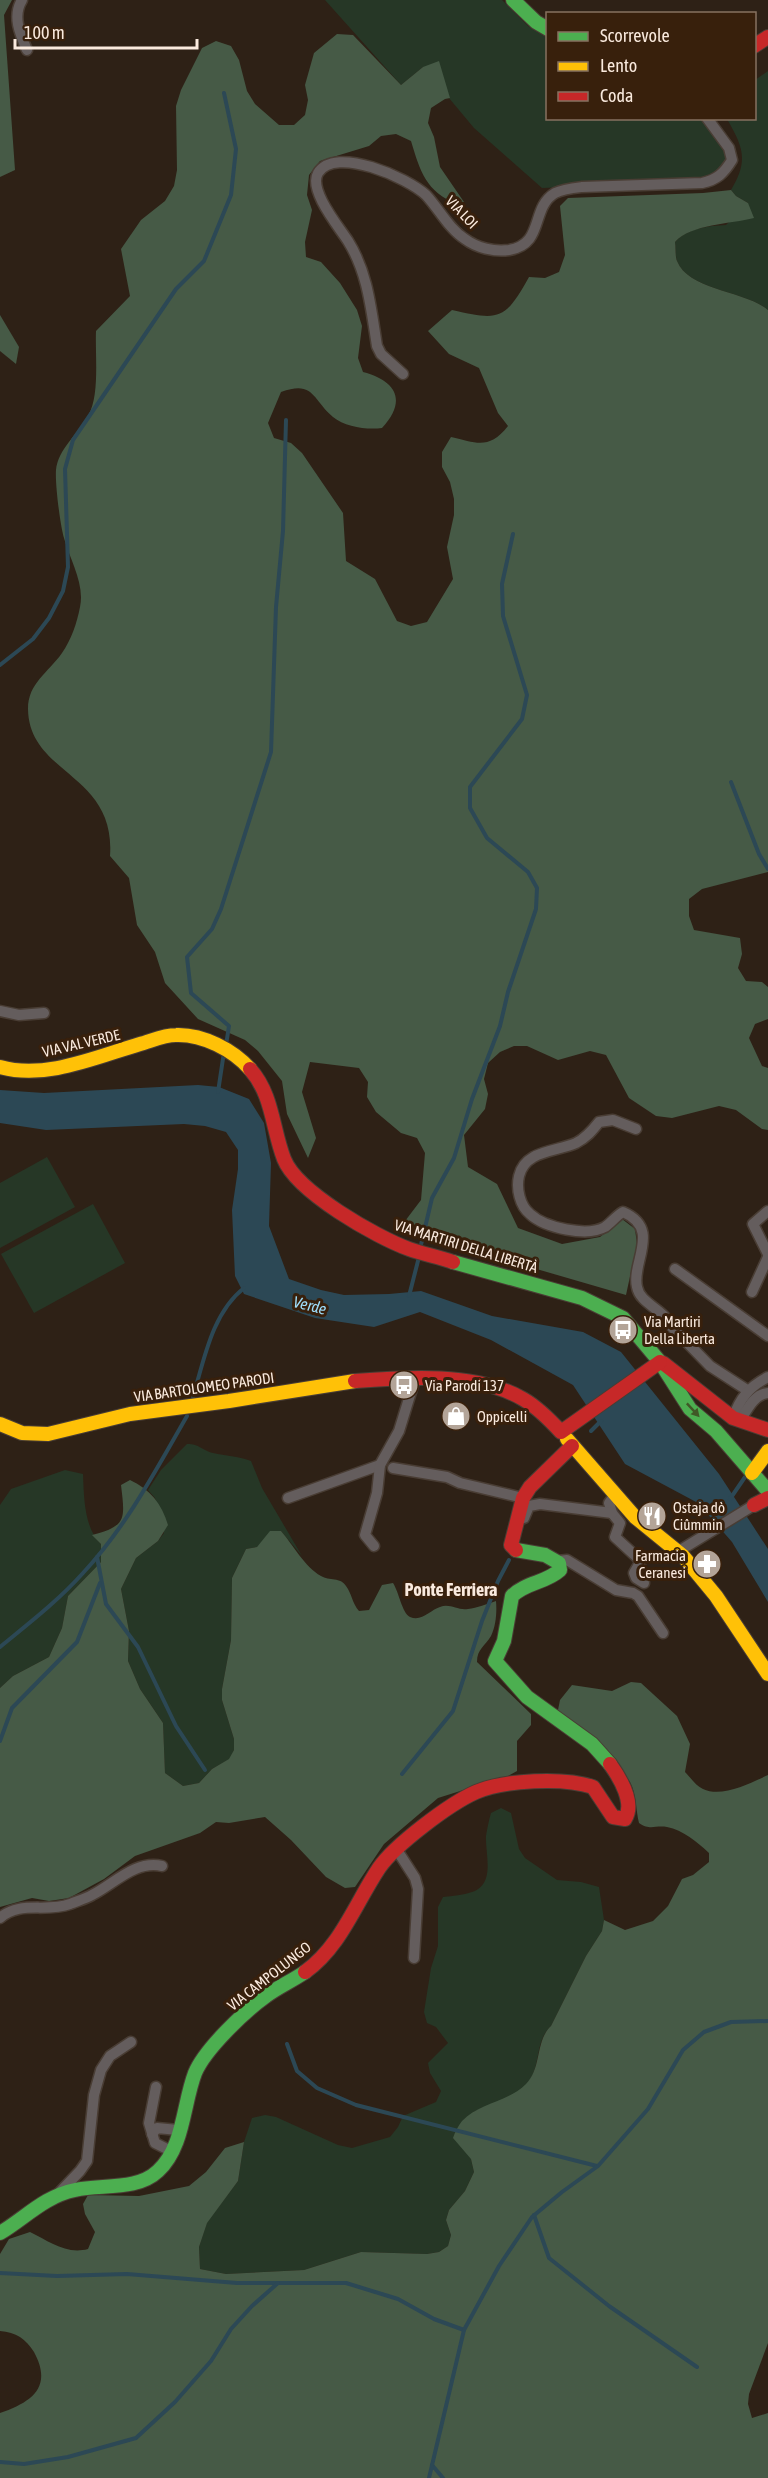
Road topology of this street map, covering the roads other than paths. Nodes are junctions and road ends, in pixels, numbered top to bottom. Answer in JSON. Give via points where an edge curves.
{"nodes":[{"id":1,"x":22,"y":0,"type":"edge"},
{"id":2,"x":513,"y":0,"type":"edge"},
{"id":3,"x":546,"y":28,"type":"edge"},
{"id":4,"x":27,"y":50,"type":"dead end"},
{"id":5,"x":708,"y":120,"type":"edge"},
{"id":6,"x":403,"y":374,"type":"dead end"},
{"id":7,"x":0,"y":1011,"type":"edge"},
{"id":8,"x":44,"y":1013,"type":"dead end"},
{"id":9,"x":168,"y":1036,"type":"joint"},
{"id":10,"x":0,"y":1067,"type":"edge"},
{"id":11,"x":636,"y":1129,"type":"dead end"},
{"id":12,"x":768,"y":1211,"type":"edge"},
{"id":13,"x":768,"y":1256,"type":"edge"},
{"id":14,"x":675,"y":1269,"type":"dead end"},
{"id":15,"x":752,"y":1292,"type":"dead end"},
{"id":16,"x":768,"y":1336,"type":"edge"},
{"id":17,"x":656,"y":1365,"type":"junction"},
{"id":18,"x":768,"y":1377,"type":"edge"},
{"id":19,"x":415,"y":1379,"type":"junction"},
{"id":20,"x":747,"y":1390,"type":"junction"},
{"id":21,"x":768,"y":1394,"type":"edge"},
{"id":22,"x":737,"y":1419,"type":"junction"},
{"id":23,"x":0,"y":1424,"type":"edge"},
{"id":24,"x":768,"y":1430,"type":"edge"},
{"id":25,"x":561,"y":1432,"type":"junction"},
{"id":26,"x":572,"y":1446,"type":"junction"},
{"id":27,"x":768,"y":1451,"type":"edge"},
{"id":28,"x":380,"y":1465,"type":"junction"},
{"id":29,"x":393,"y":1468,"type":"dead end"},
{"id":30,"x":752,"y":1473,"type":"junction"},
{"id":31,"x":615,"y":1495,"type":"junction"},
{"id":32,"x":762,"y":1496,"type":"edge"},
{"id":33,"x":288,"y":1498,"type":"dead end"},
{"id":34,"x":523,"y":1498,"type":"junction"},
{"id":35,"x":612,"y":1513,"type":"junction"},
{"id":36,"x":514,"y":1531,"type":"junction"},
{"id":37,"x":374,"y":1546,"type":"dead end"},
{"id":38,"x":679,"y":1551,"type":"junction"},
{"id":39,"x":558,"y":1561,"type":"junction"},
{"id":40,"x":644,"y":1583,"type":"dead end"},
{"id":41,"x":663,"y":1633,"type":"dead end"},
{"id":42,"x":768,"y":1674,"type":"edge"},
{"id":43,"x":397,"y":1850,"type":"junction"},
{"id":44,"x":162,"y":1866,"type":"dead end"},
{"id":45,"x":0,"y":1918,"type":"edge"},
{"id":46,"x":414,"y":1958,"type":"dead end"},
{"id":47,"x":131,"y":2042,"type":"dead end"},
{"id":48,"x":156,"y":2087,"type":"dead end"},
{"id":49,"x":178,"y":2130,"type":"junction"},
{"id":50,"x":152,"y":2134,"type":"junction"},
{"id":51,"x":171,"y":2151,"type":"junction"},
{"id":52,"x":57,"y":2195,"type":"junction"},
{"id":53,"x":0,"y":2233,"type":"edge"}],
"edges":[{"from":1,"to":4,"type":"street","via":[[17,18]]},
{"from":2,"to":3,"type":"main road"},
{"from":5,"to":6,"type":"street","name":"VIA LOI","via":[[729,148],[732,160],[713,181],[564,190],[542,207],[535,232],[525,243],[510,250],[493,250],[465,239],[424,194],[391,174],[352,162],[322,168],[316,175],[316,188],[358,256],[377,346]]},
{"from":7,"to":8,"type":"street","via":[[19,1015]]},
{"from":9,"to":10,"type":"main road","name":"VIA VAL VERDE","via":[[45,1070],[6,1071]]},
{"from":9,"to":17,"type":"main road","name":"VIA MARTIRI DELLA LIBERTÀ","via":[[193,1037],[242,1059],[255,1072],[265,1092],[288,1167],[303,1184],[354,1221],[409,1249],[605,1307],[634,1329]]},
{"from":11,"to":20,"type":"street","via":[[613,1120],[599,1122],[589,1135],[574,1144],[530,1159],[519,1175],[519,1196],[529,1214],[547,1225],[579,1232],[604,1227],[623,1212],[632,1216],[641,1228],[643,1246],[636,1286],[640,1295],[711,1366]]},
{"from":12,"to":13,"type":"street","via":[[753,1224]]},
{"from":13,"to":15,"type":"street"},
{"from":14,"to":16,"type":"street"},
{"from":17,"to":22,"type":"main road","via":[[678,1373]]},
{"from":17,"to":25,"type":"main road"},
{"from":17,"to":30,"type":"main road","name":"VIA MARTIRI DELLA LIBERTÀ","one_way":true,"via":[[690,1409],[716,1431]]},
{"from":18,"to":20,"type":"street"},
{"from":19,"to":23,"type":"main road","name":"VIA BARTOLOMEO PARODI","via":[[329,1384],[115,1417],[50,1433],[24,1434]]},
{"from":19,"to":25,"type":"main road","name":"VIA BARTOLOMEO PARODI","via":[[496,1387],[531,1405]]},
{"from":19,"to":28,"type":"street","via":[[399,1431]]},
{"from":20,"to":22,"type":"street","via":[[737,1406]]},
{"from":21,"to":22,"type":"street","via":[[754,1400]]},
{"from":22,"to":24,"type":"main road"},
{"from":25,"to":26,"type":"main road","name":"VIA BARTOLOMEO PARODI"},
{"from":26,"to":31,"type":"main road","name":"VIA BARTOLOMEO PARODI"},
{"from":26,"to":34,"type":"main road"},
{"from":27,"to":30,"type":"main road"},
{"from":28,"to":33,"type":"street"},
{"from":28,"to":37,"type":"street","via":[[365,1535]]},
{"from":29,"to":34,"type":"street","via":[[447,1477]]},
{"from":30,"to":32,"type":"main road","name":"VIA MARTIRI DELLA LIBERTÀ"},
{"from":31,"to":35,"type":"street","via":[[609,1503]]},
{"from":31,"to":38,"type":"main road","name":"VIA BARTOLOMEO PARODI","via":[[635,1517]]},
{"from":32,"to":38,"type":"street"},
{"from":34,"to":36,"type":"main road"},
{"from":35,"to":36,"type":"street","via":[[533,1504],[519,1530]]},
{"from":35,"to":40,"type":"street","via":[[620,1523],[615,1537],[641,1561],[634,1573]]},
{"from":36,"to":39,"type":"main road","via":[[514,1550],[547,1555]]},
{"from":38,"to":42,"type":"main road","name":"VIA BARTOLOMEO PARODI","via":[[716,1596]]},
{"from":39,"to":41,"type":"street","via":[[567,1560],[616,1590],[638,1596]]},
{"from":39,"to":43,"type":"main road","name":"VIA CAMPOLUNGO","via":[[560,1568],[556,1574],[523,1586],[512,1596],[504,1641],[495,1661],[517,1688],[609,1761],[624,1788],[628,1815],[625,1819],[610,1816],[601,1795],[585,1784],[492,1786],[462,1800]]},
{"from":43,"to":46,"type":"street","via":[[418,1889]]},
{"from":43,"to":49,"type":"main road","name":"VIA CAMPOLUNGO","via":[[383,1863],[346,1928],[312,1967],[266,1995],[201,2060]]},
{"from":44,"to":45,"type":"street","via":[[137,1868],[67,1905],[48,1909],[27,1906],[8,1911]]},
{"from":47,"to":52,"type":"street","via":[[110,2056],[101,2070],[94,2095],[87,2161]]},
{"from":48,"to":50,"type":"street","via":[[149,2123]]},
{"from":49,"to":50,"type":"street","via":[[158,2128]]},
{"from":49,"to":51,"type":"main road","name":"VIA CAMPOLUNGO"},
{"from":50,"to":51,"type":"street","via":[[155,2143]]},
{"from":51,"to":52,"type":"main road","name":"VIA CAMPOLUNGO","via":[[164,2165],[147,2179]]},
{"from":52,"to":53,"type":"main road","name":"VIA CAMPOLUNGO","via":[[33,2207]]}]}
